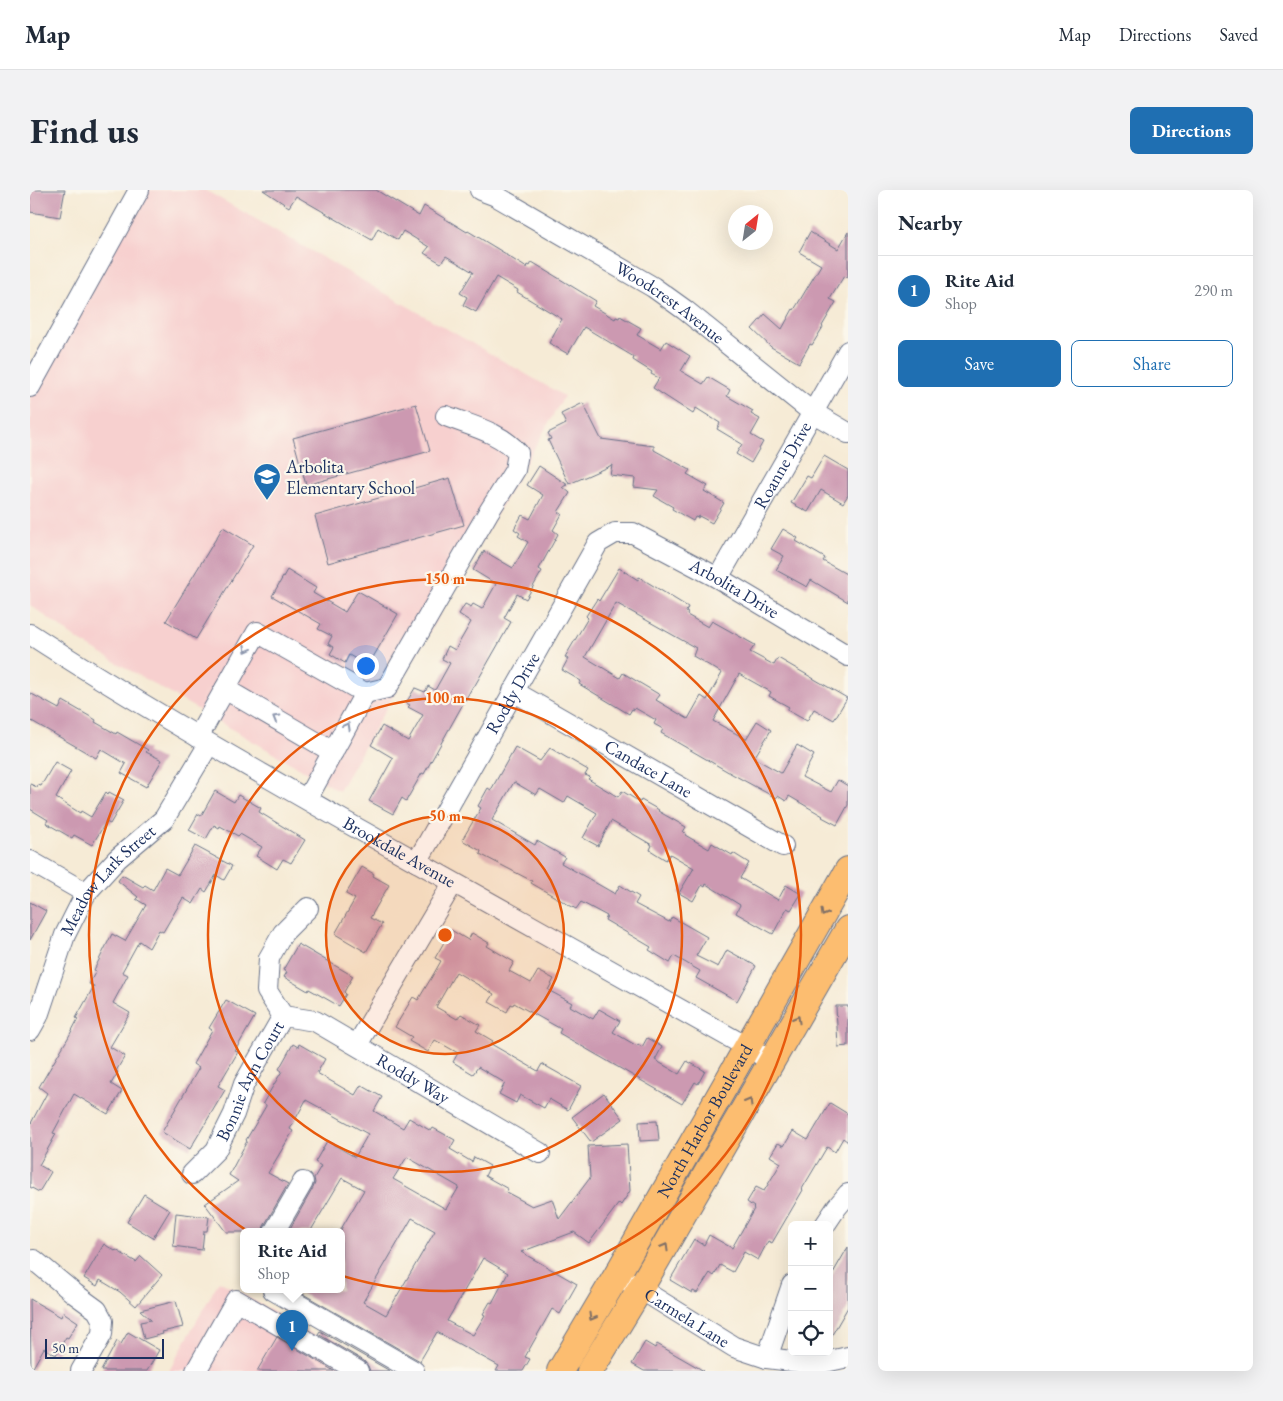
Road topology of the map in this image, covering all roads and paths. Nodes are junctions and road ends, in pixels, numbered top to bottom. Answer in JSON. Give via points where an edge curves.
{"nodes":[{"id":1,"x":139,"y":190,"type":"edge"},
{"id":2,"x":480,"y":190,"type":"edge"},
{"id":3,"x":848,"y":351,"type":"edge"},
{"id":4,"x":30,"y":387,"type":"edge"},
{"id":5,"x":812,"y":412,"type":"junction"},
{"id":6,"x":446,"y":416,"type":"dead end"},
{"id":7,"x":848,"y":432,"type":"edge"},
{"id":8,"x":615,"y":533,"type":"joint"},
{"id":9,"x":718,"y":578,"type":"junction"},
{"id":10,"x":30,"y":634,"type":"edge"},
{"id":11,"x":848,"y":656,"type":"edge"},
{"id":12,"x":225,"y":689,"type":"junction"},
{"id":13,"x":513,"y":691,"type":"junction"},
{"id":14,"x":364,"y":694,"type":"junction"},
{"id":15,"x":203,"y":740,"type":"junction"},
{"id":16,"x":333,"y":752,"type":"junction"},
{"id":17,"x":307,"y":800,"type":"junction"},
{"id":18,"x":783,"y":846,"type":"dead end"},
{"id":19,"x":30,"y":861,"type":"edge"},
{"id":20,"x":417,"y":862,"type":"junction"},
{"id":21,"x":848,"y":870,"type":"edge"},
{"id":22,"x":454,"y":883,"type":"junction"},
{"id":23,"x":86,"y":893,"type":"junction"},
{"id":24,"x":308,"y":908,"type":"dead end"},
{"id":25,"x":848,"y":930,"type":"edge"},
{"id":26,"x":283,"y":1016,"type":"junction"},
{"id":27,"x":30,"y":1030,"type":"edge"},
{"id":28,"x":357,"y":1045,"type":"junction"},
{"id":29,"x":747,"y":1047,"type":"junction"},
{"id":30,"x":772,"y":1061,"type":"junction"},
{"id":31,"x":540,"y":1153,"type":"dead end"},
{"id":32,"x":192,"y":1174,"type":"dead end"},
{"id":33,"x":303,"y":1182,"type":"dead end"},
{"id":34,"x":848,"y":1194,"type":"edge"},
{"id":35,"x":828,"y":1221,"type":"edge"},
{"id":36,"x":276,"y":1228,"type":"edge"},
{"id":37,"x":34,"y":1260,"type":"dead end"},
{"id":38,"x":617,"y":1275,"type":"junction"},
{"id":39,"x":640,"y":1289,"type":"junction"},
{"id":40,"x":278,"y":1293,"type":"edge"},
{"id":41,"x":788,"y":1297,"type":"edge"},
{"id":42,"x":848,"y":1357,"type":"edge"},
{"id":43,"x":767,"y":1358,"type":"junction"},
{"id":44,"x":81,"y":1371,"type":"edge"},
{"id":45,"x":196,"y":1371,"type":"edge"},
{"id":46,"x":358,"y":1371,"type":"edge"},
{"id":47,"x":414,"y":1371,"type":"edge"},
{"id":48,"x":560,"y":1371,"type":"edge"},
{"id":49,"x":590,"y":1371,"type":"edge"}],
"edges":[{"from":1,"to":4,"type":"street"},
{"from":2,"to":5,"type":"street","name":"Woodcrest Avenue","via":[[496,196],[652,287]]},
{"from":3,"to":5,"type":"street","name":"Roanne Drive"},
{"from":5,"to":7,"type":"street","name":"Woodcrest Avenue"},
{"from":5,"to":9,"type":"street","name":"Roanne Drive"},
{"from":6,"to":14,"type":"street","via":[[496,435],[510,444],[518,453],[515,470],[387,688]]},
{"from":8,"to":9,"type":"street","name":"Arbolita Drive","via":[[633,533]]},
{"from":8,"to":13,"type":"street","name":"Roddy Drive","via":[[598,543]]},
{"from":9,"to":11,"type":"street","name":"Arbolita Drive"},
{"from":10,"to":15,"type":"street","name":"Brookdale Avenue"},
{"from":14,"to":12,"type":"street","name":"Meadow Lark Street","one_way":true,"via":[[257,632]]},
{"from":12,"to":15,"type":"street","name":"Meadow Lark Street"},
{"from":16,"to":12,"type":"street","one_way":true},
{"from":13,"to":18,"type":"street","name":"Candace Lane"},
{"from":13,"to":20,"type":"street","name":"Roddy Drive"},
{"from":16,"to":14,"type":"street","one_way":true},
{"from":15,"to":17,"type":"street","name":"Brookdale Avenue"},
{"from":15,"to":23,"type":"street","name":"Meadow Lark Street","via":[[164,819],[116,859]]},
{"from":16,"to":17,"type":"street"},
{"from":17,"to":20,"type":"street","name":"Brookdale Avenue"},
{"from":19,"to":23,"type":"street"},
{"from":20,"to":22,"type":"street","name":"Brookdale Avenue"},
{"from":21,"to":29,"type":"main road","name":"North Harbor Boulevard","one_way":true},
{"from":22,"to":28,"type":"street"},
{"from":22,"to":29,"type":"street","name":"Brookdale Avenue"},
{"from":23,"to":27,"type":"street","name":"Meadow Lark Street","via":[[65,935],[38,1016]]},
{"from":24,"to":26,"type":"street","name":"Bonnie Ann Court","via":[[282,933],[269,958],[267,990]]},
{"from":30,"to":25,"type":"main road","name":"North Harbor Boulevard","one_way":true},
{"from":26,"to":28,"type":"street","name":"Roddy Way","via":[[315,1021]]},
{"from":26,"to":32,"type":"street","name":"Bonnie Ann Court","via":[[244,1084],[234,1114],[216,1150]]},
{"from":28,"to":31,"type":"street","name":"Roddy Way"},
{"from":29,"to":30,"type":"street","name":"Brookdale Avenue"},
{"from":29,"to":38,"type":"main road","name":"North Harbor Boulevard"},
{"from":39,"to":30,"type":"main road","name":"North Harbor Boulevard","one_way":true},
{"from":33,"to":36,"type":"street"},
{"from":34,"to":35,"type":"street"},
{"from":37,"to":44,"type":"street","via":[[97,1310],[104,1321],[102,1334]]},
{"from":38,"to":39,"type":"street","name":"Carmela Lane"},
{"from":38,"to":48,"type":"main road","name":"North Harbor Boulevard","one_way":true},
{"from":39,"to":43,"type":"street","name":"Carmela Lane","via":[[734,1346]]},
{"from":39,"to":49,"type":"main road","name":"North Harbor Boulevard"},
{"from":40,"to":47,"type":"street"},
{"from":41,"to":43,"type":"street"},
{"from":42,"to":43,"type":"street","name":"Carmela Lane","via":[[816,1364]]},
{"from":45,"to":46,"type":"street","via":[[236,1300]]}]}
